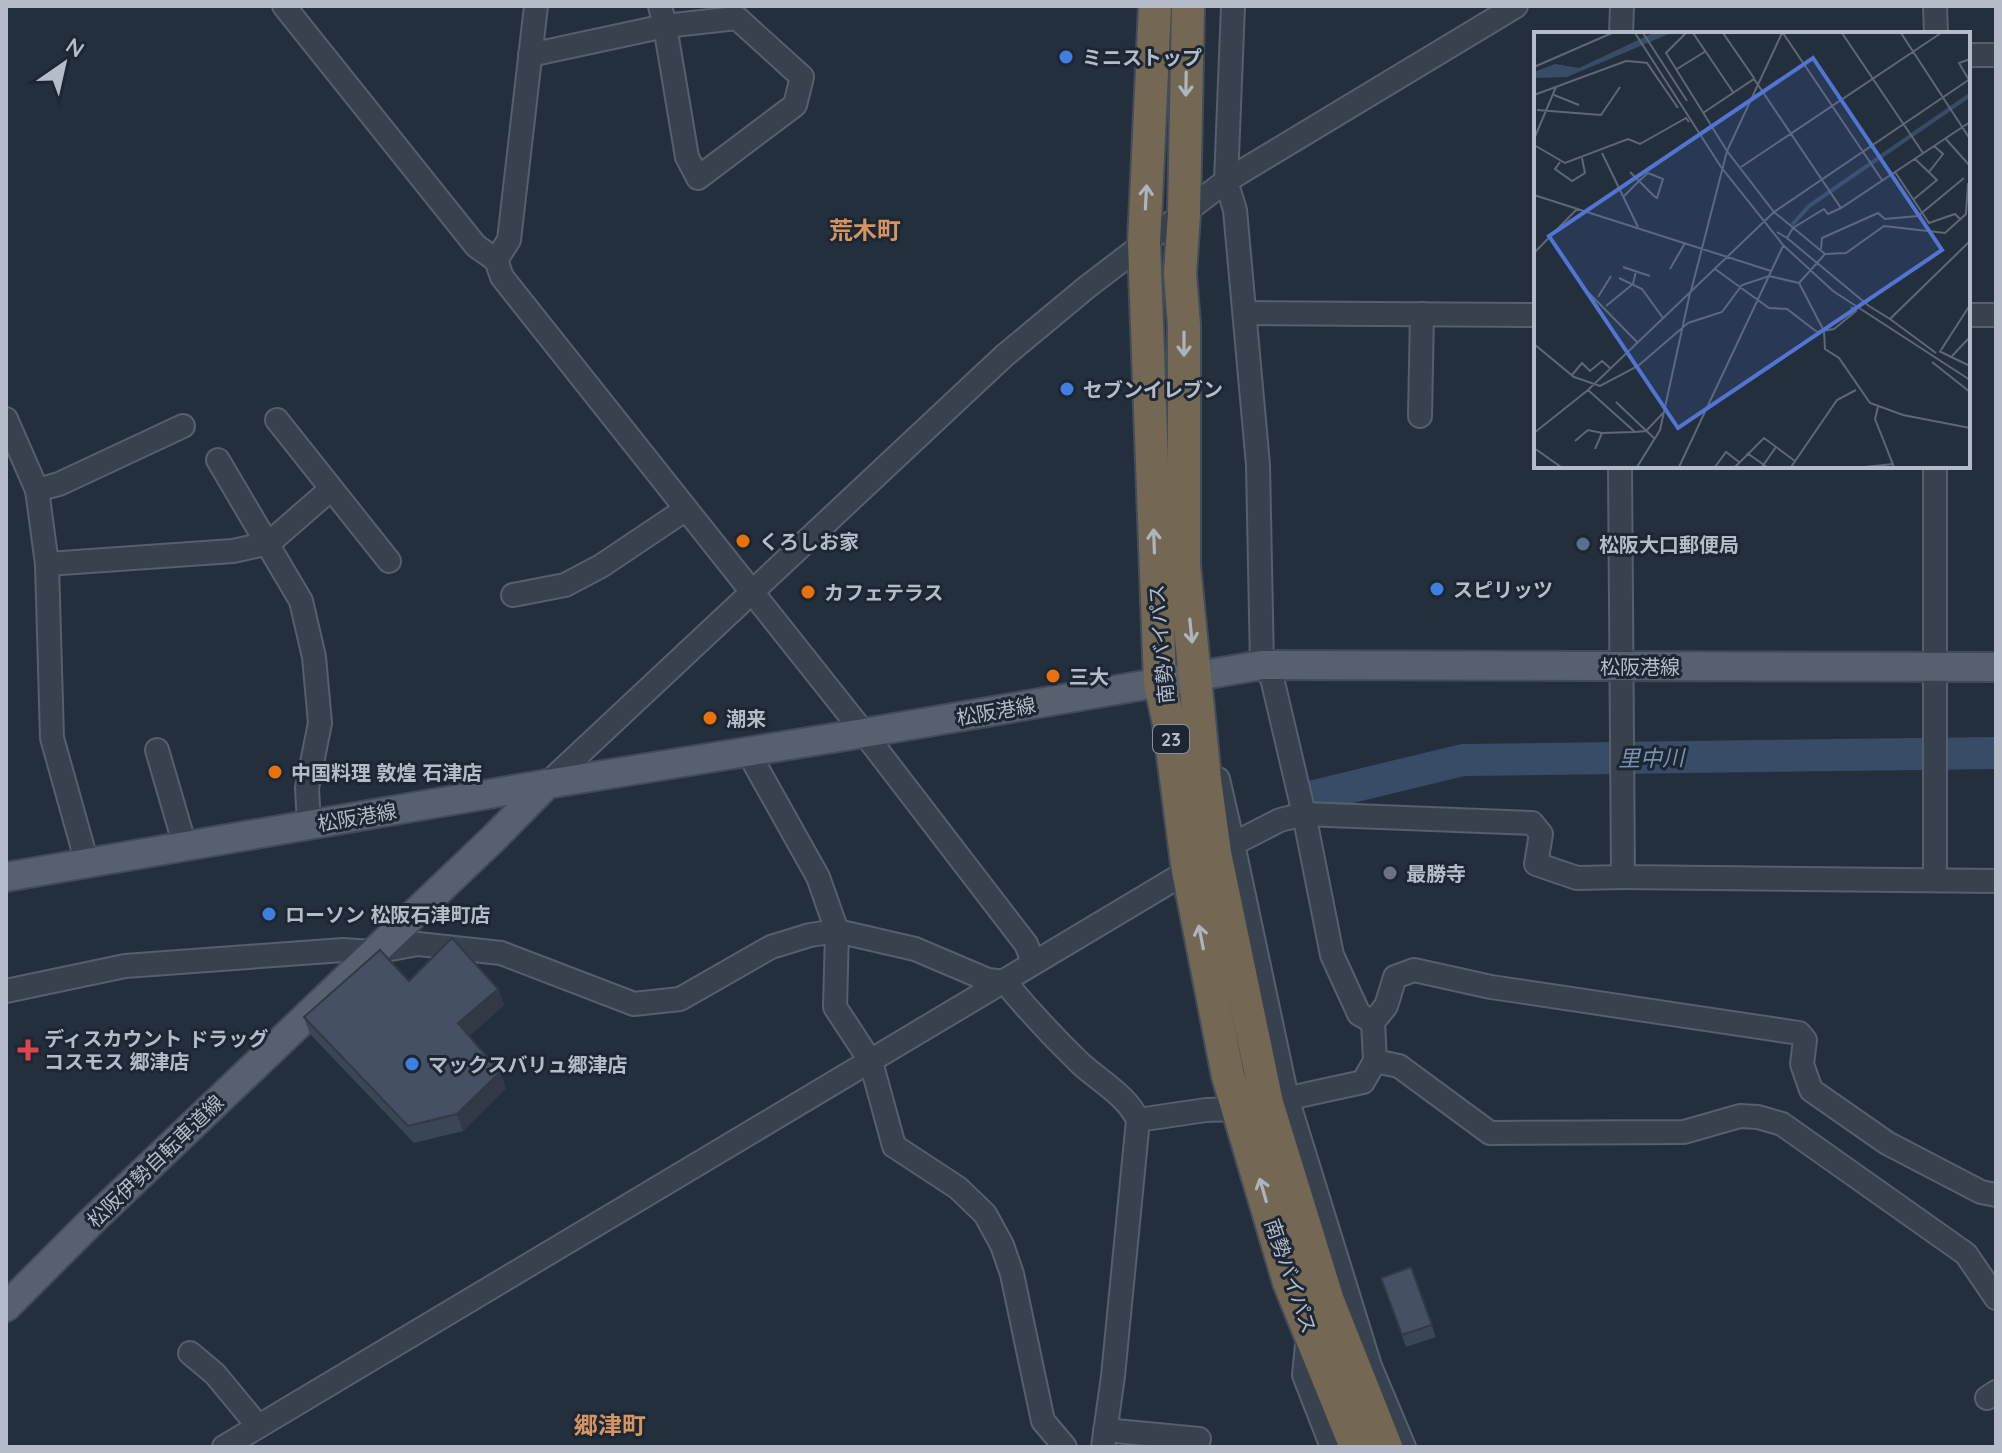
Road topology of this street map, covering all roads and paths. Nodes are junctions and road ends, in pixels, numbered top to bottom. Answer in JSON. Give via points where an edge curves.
{"nodes":[{"id":1,"x":284,"y":6,"type":"edge"},
{"id":2,"x":536,"y":6,"type":"edge"},
{"id":3,"x":1155,"y":6,"type":"edge"},
{"id":4,"x":1188,"y":6,"type":"edge"},
{"id":5,"x":1233,"y":6,"type":"edge"},
{"id":6,"x":1516,"y":6,"type":"edge"},
{"id":7,"x":1622,"y":6,"type":"edge"},
{"id":8,"x":1935,"y":6,"type":"edge"},
{"id":9,"x":663,"y":16,"type":"edge"},
{"id":10,"x":1621,"y":32,"type":"edge"},
{"id":11,"x":1936,"y":32,"type":"edge"},
{"id":12,"x":530,"y":55,"type":"junction"},
{"id":13,"x":1970,"y":55,"type":"edge"},
{"id":14,"x":1996,"y":55,"type":"edge"},
{"id":15,"x":1226,"y":181,"type":"junction"},
{"id":16,"x":1184,"y":214,"type":"junction"},
{"id":17,"x":1144,"y":243,"type":"junction"},
{"id":18,"x":496,"y":260,"type":"junction"},
{"id":19,"x":1246,"y":313,"type":"junction"},
{"id":20,"x":1422,"y":314,"type":"junction"},
{"id":21,"x":1534,"y":315,"type":"edge"},
{"id":22,"x":1970,"y":315,"type":"edge"},
{"id":23,"x":1996,"y":315,"type":"edge"},
{"id":24,"x":1420,"y":416,"type":"dead end"},
{"id":25,"x":6,"y":419,"type":"edge"},
{"id":26,"x":277,"y":420,"type":"dead end"},
{"id":27,"x":183,"y":426,"type":"dead end"},
{"id":28,"x":218,"y":460,"type":"dead end"},
{"id":29,"x":1620,"y":468,"type":"edge"},
{"id":30,"x":1935,"y":468,"type":"edge"},
{"id":31,"x":331,"y":489,"type":"junction"},
{"id":32,"x":37,"y":490,"type":"junction"},
{"id":33,"x":686,"y":509,"type":"junction"},
{"id":34,"x":269,"y":543,"type":"junction"},
{"id":35,"x":389,"y":561,"type":"dead end"},
{"id":36,"x":47,"y":564,"type":"junction"},
{"id":37,"x":752,"y":593,"type":"junction"},
{"id":38,"x":513,"y":595,"type":"dead end"},
{"id":39,"x":1262,"y":665,"type":"junction"},
{"id":40,"x":1622,"y":666,"type":"junction"},
{"id":41,"x":1996,"y":667,"type":"edge"},
{"id":42,"x":1935,"y":668,"type":"junction"},
{"id":43,"x":1195,"y":675,"type":"junction"},
{"id":44,"x":1160,"y":682,"type":"junction"},
{"id":45,"x":864,"y":733,"type":"junction"},
{"id":46,"x":157,"y":750,"type":"dead end"},
{"id":47,"x":748,"y":752,"type":"junction"},
{"id":48,"x":1205,"y":780,"type":"junction"},
{"id":49,"x":547,"y":784,"type":"junction"},
{"id":50,"x":1304,"y":814,"type":"junction"},
{"id":51,"x":309,"y":825,"type":"junction"},
{"id":52,"x":1233,"y":844,"type":"junction"},
{"id":53,"x":185,"y":846,"type":"junction"},
{"id":54,"x":87,"y":863,"type":"junction"},
{"id":55,"x":1188,"y":871,"type":"junction"},
{"id":56,"x":6,"y":877,"type":"edge"},
{"id":57,"x":1623,"y":877,"type":"junction"},
{"id":58,"x":1935,"y":880,"type":"junction"},
{"id":59,"x":1996,"y":881,"type":"edge"},
{"id":60,"x":837,"y":931,"type":"junction"},
{"id":61,"x":374,"y":952,"type":"junction"},
{"id":62,"x":1033,"y":962,"type":"junction"},
{"id":63,"x":1005,"y":982,"type":"junction"},
{"id":64,"x":6,"y":991,"type":"edge"},
{"id":65,"x":1373,"y":1022,"type":"junction"},
{"id":66,"x":1375,"y":1061,"type":"junction"},
{"id":67,"x":871,"y":1062,"type":"junction"},
{"id":68,"x":1265,"y":1103,"type":"junction"},
{"id":69,"x":1138,"y":1120,"type":"junction"},
{"id":70,"x":1996,"y":1195,"type":"edge"},
{"id":71,"x":1996,"y":1298,"type":"edge"},
{"id":72,"x":6,"y":1307,"type":"edge"},
{"id":73,"x":1308,"y":1330,"type":"junction"},
{"id":74,"x":190,"y":1353,"type":"dead end"},
{"id":75,"x":258,"y":1426,"type":"junction"},
{"id":76,"x":1104,"y":1439,"type":"edge"},
{"id":77,"x":1199,"y":1439,"type":"dead end"},
{"id":78,"x":224,"y":1447,"type":"edge"},
{"id":79,"x":1065,"y":1447,"type":"edge"},
{"id":80,"x":1332,"y":1447,"type":"edge"},
{"id":81,"x":1356,"y":1447,"type":"edge"},
{"id":82,"x":1386,"y":1447,"type":"edge"},
{"id":83,"x":1404,"y":1447,"type":"edge"}],
"edges":[{"from":1,"to":18,"type":"street","via":[[476,246]]},
{"from":2,"to":12,"type":"street"},
{"from":17,"to":3,"type":"highway","name":"南勢バイパス","number":"23","one_way":true},
{"from":4,"to":16,"type":"highway","name":"南勢バイパス","number":"23","one_way":true},
{"from":5,"to":15,"type":"street"},
{"from":6,"to":15,"type":"street"},
{"from":7,"to":10,"type":"street"},
{"from":8,"to":11,"type":"street"},
{"from":9,"to":9,"type":"street","via":[[737,18],[802,77],[795,105],[698,178],[687,157]]},
{"from":9,"to":12,"type":"street"},
{"from":12,"to":18,"type":"street","via":[[509,240]]},
{"from":13,"to":14,"type":"street"},
{"from":15,"to":16,"type":"street"},
{"from":15,"to":19,"type":"street","via":[[1235,210]]},
{"from":16,"to":17,"type":"street"},
{"from":16,"to":43,"type":"highway","name":"南勢バイパス","number":"23","one_way":true,"via":[[1184,565]]},
{"from":17,"to":37,"type":"street","via":[[1004,356]]},
{"from":44,"to":17,"type":"highway","name":"南勢バイパス","number":"23","one_way":true},
{"from":18,"to":33,"type":"street","via":[[502,277]]},
{"from":19,"to":20,"type":"street"},
{"from":19,"to":39,"type":"street","via":[[1258,465]]},
{"from":20,"to":21,"type":"street"},
{"from":20,"to":24,"type":"street"},
{"from":22,"to":23,"type":"street"},
{"from":25,"to":32,"type":"street"},
{"from":26,"to":31,"type":"street"},
{"from":27,"to":32,"type":"street"},
{"from":28,"to":34,"type":"street"},
{"from":29,"to":40,"type":"street"},
{"from":30,"to":42,"type":"street"},
{"from":31,"to":34,"type":"street"},
{"from":31,"to":35,"type":"street"},
{"from":32,"to":36,"type":"street"},
{"from":33,"to":37,"type":"street"},
{"from":33,"to":38,"type":"street","via":[[565,585]]},
{"from":34,"to":36,"type":"street","via":[[233,551]]},
{"from":34,"to":51,"type":"street","via":[[301,601],[314,657],[320,723],[307,788]]},
{"from":36,"to":54,"type":"street","via":[[52,738]]},
{"from":37,"to":45,"type":"street"},
{"from":37,"to":49,"type":"street"},
{"from":39,"to":40,"type":"main road","name":"松阪港線"},
{"from":39,"to":43,"type":"main road","name":"松阪港線"},
{"from":39,"to":50,"type":"street","via":[[1272,678]]},
{"from":40,"to":42,"type":"main road","name":"松阪港線"},
{"from":40,"to":57,"type":"street"},
{"from":41,"to":42,"type":"main road","name":"松阪港線"},
{"from":42,"to":58,"type":"street"},
{"from":43,"to":44,"type":"main road","name":"松阪港線"},
{"from":43,"to":48,"type":"highway","name":"南勢バイパス","number":"23"},
{"from":44,"to":45,"type":"main road","name":"松阪港線"},
{"from":44,"to":55,"type":"highway","name":"南勢バイパス","number":"23"},
{"from":45,"to":47,"type":"main road","name":"松阪港線"},
{"from":45,"to":62,"type":"street","via":[[1026,944]]},
{"from":46,"to":53,"type":"street"},
{"from":47,"to":49,"type":"main road","name":"松阪港線"},
{"from":47,"to":60,"type":"street","via":[[818,877]]},
{"from":48,"to":52,"type":"street","via":[[1219,779]]},
{"from":48,"to":68,"type":"highway","name":"南勢バイパス","number":"23"},
{"from":49,"to":51,"type":"main road","name":"松阪港線"},
{"from":49,"to":61,"type":"main road","name":"松阪伊勢自転車道線"},
{"from":50,"to":52,"type":"street"},
{"from":50,"to":57,"type":"street","via":[[1532,823],[1541,834],[1536,864],[1577,878]]},
{"from":50,"to":65,"type":"street","via":[[1332,955],[1359,1014]]},
{"from":51,"to":53,"type":"main road","name":"松阪港線"},
{"from":52,"to":68,"type":"street"},
{"from":53,"to":54,"type":"main road","name":"松阪港線"},
{"from":54,"to":56,"type":"main road","name":"松阪港線"},
{"from":55,"to":62,"type":"street"},
{"from":68,"to":55,"type":"highway","name":"南勢バイパス","number":"23","one_way":true,"via":[[1228,1076]]},
{"from":57,"to":58,"type":"street"},
{"from":58,"to":59,"type":"street"},
{"from":60,"to":61,"type":"street","via":[[771,947],[680,999],[634,1004],[501,953],[418,944]]},
{"from":60,"to":63,"type":"street","via":[[915,949]]},
{"from":60,"to":67,"type":"street","via":[[835,1007]]},
{"from":61,"to":64,"type":"street","via":[[125,966]]},
{"from":61,"to":72,"type":"main road","name":"松阪伊勢自転車道線"},
{"from":62,"to":63,"type":"street"},
{"from":63,"to":67,"type":"street"},
{"from":63,"to":69,"type":"street","via":[[1041,1026],[1131,1105]]},
{"from":65,"to":66,"type":"street"},
{"from":65,"to":70,"type":"street","via":[[1386,1006],[1395,977],[1414,970],[1491,987],[1799,1033],[1805,1040],[1802,1064],[1811,1090],[1887,1143]]},
{"from":66,"to":68,"type":"street","via":[[1363,1082]]},
{"from":66,"to":71,"type":"street","via":[[1399,1066],[1490,1133],[1684,1132],[1740,1116],[1782,1124],[1966,1254]]},
{"from":67,"to":75,"type":"street"},
{"from":67,"to":79,"type":"street","via":[[894,1146],[958,1188],[985,1214],[1002,1245],[1043,1421]]},
{"from":68,"to":69,"type":"street"},
{"from":73,"to":68,"type":"highway","name":"南勢バイパス","number":"23","one_way":true,"via":[[1289,1282]]},
{"from":68,"to":82,"type":"highway","name":"南勢バイパス","number":"23","via":[[1328,1301]]},
{"from":68,"to":83,"type":"street"},
{"from":69,"to":76,"type":"street"},
{"from":73,"to":80,"type":"street","via":[[1304,1375]]},
{"from":73,"to":81,"type":"highway","name":"南勢バイパス","number":"23"},
{"from":74,"to":75,"type":"street"},
{"from":75,"to":78,"type":"street"},
{"from":76,"to":77,"type":"street"}]}
